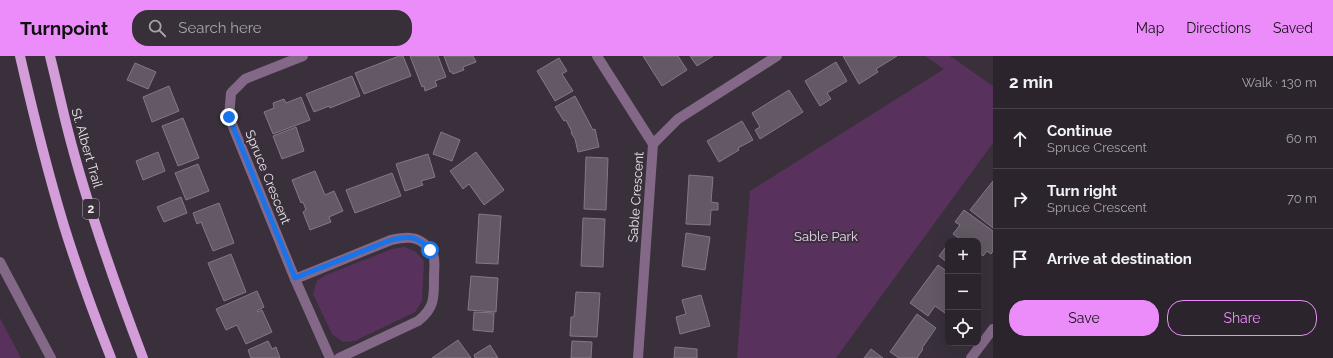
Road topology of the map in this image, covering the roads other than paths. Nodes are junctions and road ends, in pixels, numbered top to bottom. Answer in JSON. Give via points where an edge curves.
{"nodes":[{"id":1,"x":20,"y":56,"type":"edge"},
{"id":2,"x":50,"y":56,"type":"edge"},
{"id":3,"x":303,"y":56,"type":"edge"},
{"id":4,"x":597,"y":56,"type":"edge"},
{"id":5,"x":778,"y":56,"type":"edge"},
{"id":6,"x":653,"y":144,"type":"junction"},
{"id":7,"x":0,"y":262,"type":"edge"},
{"id":8,"x":295,"y":278,"type":"junction"},
{"id":9,"x":993,"y":330,"type":"edge"},
{"id":10,"x":51,"y":358,"type":"edge"},
{"id":11,"x":111,"y":358,"type":"edge"},
{"id":12,"x":143,"y":358,"type":"edge"},
{"id":13,"x":330,"y":358,"type":"edge"},
{"id":14,"x":339,"y":358,"type":"edge"},
{"id":15,"x":638,"y":358,"type":"edge"},
{"id":16,"x":972,"y":358,"type":"edge"}],
"edges":[{"from":1,"to":11,"type":"main road","via":[[39,139],[65,228]]},
{"from":2,"to":12,"type":"main road","name":"St. Albert Trail","number":"2","via":[[67,128],[95,222]]},
{"from":3,"to":8,"type":"street","name":"Spruce Crescent","via":[[245,79],[231,93],[229,117]]},
{"from":4,"to":6,"type":"street"},
{"from":5,"to":6,"type":"street","name":"Sable Crescent","via":[[678,118]]},
{"from":6,"to":15,"type":"street","name":"Sable Crescent"},
{"from":7,"to":10,"type":"street"},
{"from":8,"to":13,"type":"street","name":"Spruce Crescent"},
{"from":8,"to":14,"type":"street","via":[[391,240],[406,237],[418,239],[425,244],[434,257],[434,297],[424,316]]},
{"from":9,"to":16,"type":"street"}]}
